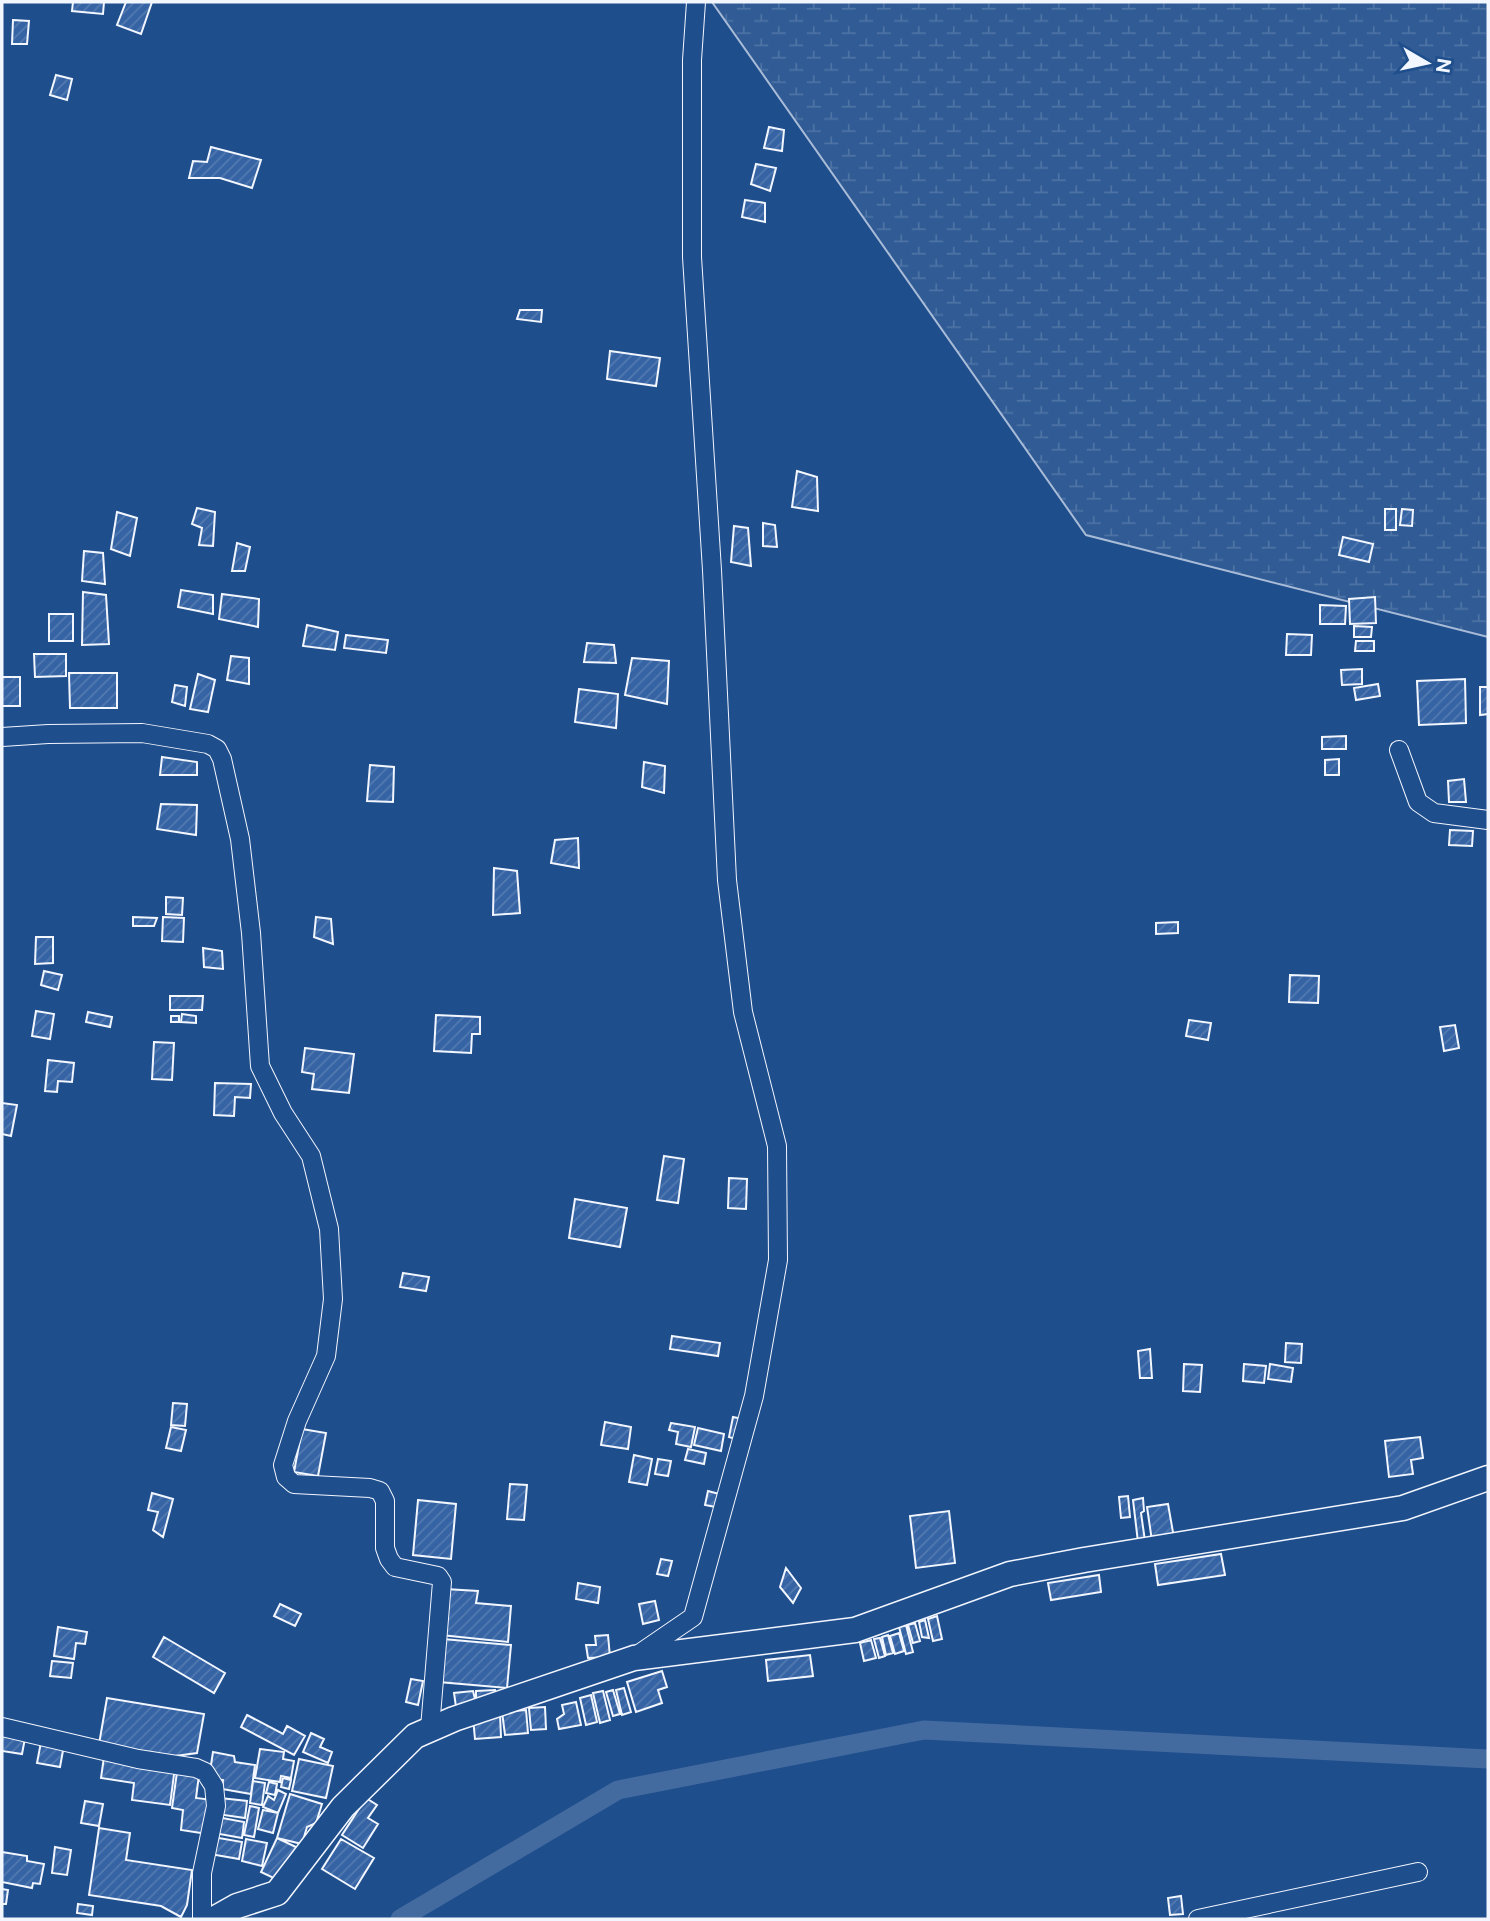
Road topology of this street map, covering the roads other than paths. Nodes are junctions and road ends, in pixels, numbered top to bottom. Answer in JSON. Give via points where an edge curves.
{"nodes":[{"id":1,"x":696,"y":2,"type":"edge"},
{"id":2,"x":2,"y":737,"type":"edge"},
{"id":3,"x":1399,"y":750,"type":"dead end"},
{"id":4,"x":1488,"y":820,"type":"edge"},
{"id":5,"x":1488,"y":1478,"type":"edge"},
{"id":6,"x":634,"y":1658,"type":"junction"},
{"id":7,"x":2,"y":1727,"type":"edge"},
{"id":8,"x":429,"y":1728,"type":"junction"},
{"id":9,"x":1418,"y":1872,"type":"dead end"},
{"id":10,"x":202,"y":1919,"type":"edge"},
{"id":11,"x":214,"y":1919,"type":"edge"},
{"id":12,"x":1198,"y":1919,"type":"edge"}],
"edges":[{"from":1,"to":6,"type":"street","via":[[692,257],[727,880],[743,1012],[777,1146],[778,1260],[754,1396],[693,1617]]},
{"from":2,"to":8,"type":"street","via":[[142,733],[208,744],[222,759],[240,839],[260,1066],[283,1113],[312,1156],[329,1229],[333,1299],[326,1356],[283,1465],[294,1484],[380,1491],[385,1501],[389,1559],[395,1567],[438,1576],[442,1582]]},
{"from":3,"to":4,"type":"street","via":[[1418,802],[1434,813]]},
{"from":5,"to":6,"type":"street","via":[[1403,1508],[1010,1574],[855,1630]]},
{"from":6,"to":8,"type":"street"},
{"from":7,"to":10,"type":"street","via":[[205,1772],[214,1786],[216,1806],[202,1873]]},
{"from":8,"to":11,"type":"street","via":[[342,1807],[277,1893]]},
{"from":9,"to":12,"type":"street"}]}
